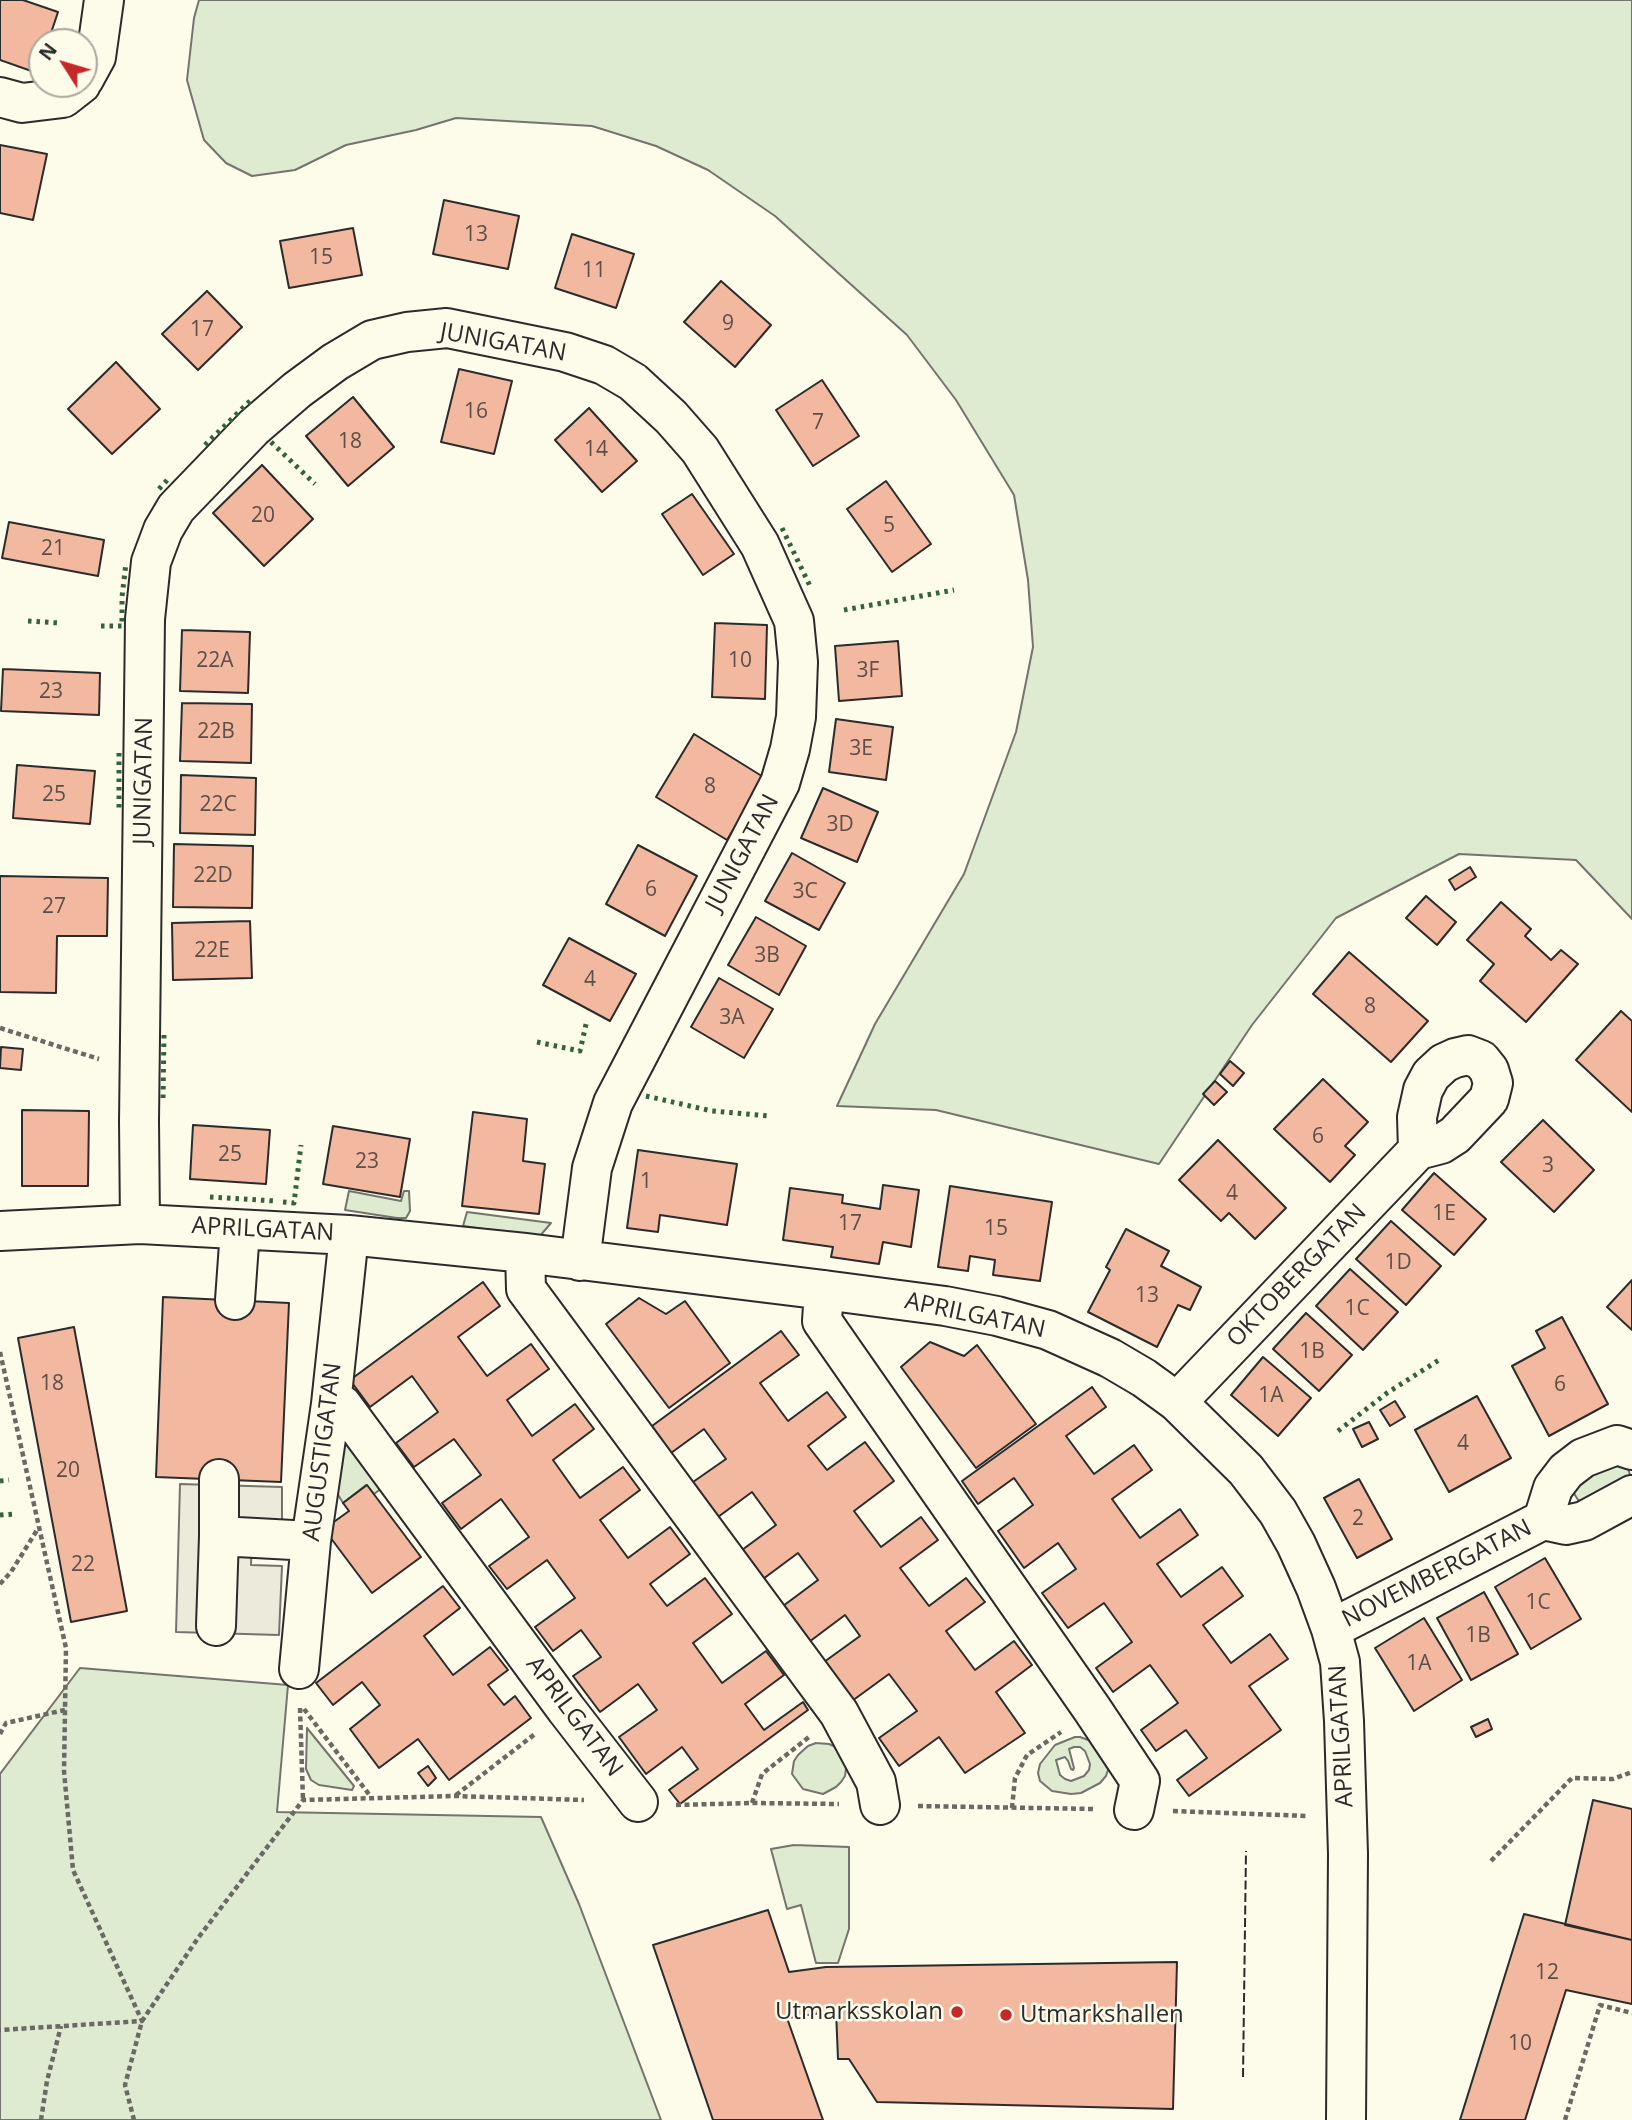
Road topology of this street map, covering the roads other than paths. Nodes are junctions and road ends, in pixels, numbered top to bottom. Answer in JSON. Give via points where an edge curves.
{"nodes":[{"id":1,"x":104,"y":0,"type":"edge"},
{"id":2,"x":98,"y":43,"type":"edge"},
{"id":3,"x":0,"y":97,"type":"edge"},
{"id":4,"x":64,"y":98,"type":"edge"},
{"id":5,"x":1418,"y":1150,"type":"dead end"},
{"id":6,"x":140,"y":1224,"type":"junction"},
{"id":7,"x":240,"y":1230,"type":"junction"},
{"id":8,"x":0,"y":1231,"type":"edge"},
{"id":9,"x":349,"y":1235,"type":"junction"},
{"id":10,"x":525,"y":1253,"type":"junction"},
{"id":11,"x":580,"y":1261,"type":"junction"},
{"id":12,"x":824,"y":1290,"type":"junction"},
{"id":13,"x":235,"y":1300,"type":"dead end"},
{"id":14,"x":1177,"y":1402,"type":"junction"},
{"id":15,"x":331,"y":1404,"type":"junction"},
{"id":16,"x":1632,"y":1450,"type":"edge"},
{"id":17,"x":219,"y":1479,"type":"dead end"},
{"id":18,"x":1632,"y":1495,"type":"edge"},
{"id":19,"x":1543,"y":1520,"type":"junction"},
{"id":20,"x":219,"y":1536,"type":"junction"},
{"id":21,"x":311,"y":1541,"type":"junction"},
{"id":22,"x":216,"y":1626,"type":"dead end"},
{"id":23,"x":1331,"y":1629,"type":"junction"},
{"id":24,"x":299,"y":1669,"type":"dead end"},
{"id":25,"x":638,"y":1802,"type":"road end"},
{"id":26,"x":880,"y":1805,"type":"road end"},
{"id":27,"x":1134,"y":1810,"type":"road end"},
{"id":28,"x":1346,"y":2120,"type":"edge"}],
"edges":[{"from":1,"to":2,"type":"street"},
{"from":3,"to":4,"type":"street","via":[[22,103]]},
{"from":5,"to":14,"type":"street","name":"OKTOBERGATAN"},
{"from":6,"to":7,"type":"street","name":"APRILGATAN"},
{"from":6,"to":8,"type":"street","name":"APRILGATAN"},
{"from":6,"to":11,"type":"street","name":"JUNIGATAN","via":[[145,619],[151,562],[176,508],[254,427],[297,390],[372,340],[447,328],[565,352],[604,365],[633,382],[700,450],[760,545],[794,621],[796,717],[780,783],[613,1102],[592,1168]]},
{"from":7,"to":9,"type":"street","name":"APRILGATAN"},
{"from":7,"to":13,"type":"street"},
{"from":9,"to":10,"type":"street","name":"APRILGATAN"},
{"from":9,"to":15,"type":"street","name":"AUGUSTIGATAN"},
{"from":10,"to":11,"type":"street","name":"APRILGATAN"},
{"from":10,"to":26,"type":"street","via":[[526,1289],[839,1713],[876,1782]]},
{"from":11,"to":12,"type":"street","name":"APRILGATAN"},
{"from":12,"to":14,"type":"street","name":"APRILGATAN","via":[[945,1306],[1048,1330],[1110,1358]]},
{"from":12,"to":27,"type":"street","via":[[822,1321],[1140,1781]]},
{"from":14,"to":23,"type":"street","name":"APRILGATAN","via":[[1246,1470],[1278,1512]]},
{"from":15,"to":21,"type":"street","name":"AUGUSTIGATAN"},
{"from":15,"to":25,"type":"street","name":"APRILGATAN","via":[[342,1405]]},
{"from":16,"to":19,"type":"street","name":"NOVEMBERGATAN","via":[[1618,1445],[1583,1458],[1566,1471],[1553,1488]]},
{"from":17,"to":20,"type":"street"},
{"from":18,"to":19,"type":"street","name":"NOVEMBERGATAN","via":[[1584,1521],[1566,1525]]},
{"from":19,"to":23,"type":"street","name":"NOVEMBERGATAN"},
{"from":20,"to":21,"type":"street"},
{"from":20,"to":22,"type":"street"},
{"from":21,"to":24,"type":"street","name":"AUGUSTIGATAN"},
{"from":23,"to":28,"type":"street","name":"APRILGATAN","via":[[1340,1662],[1347,1817]]}]}
